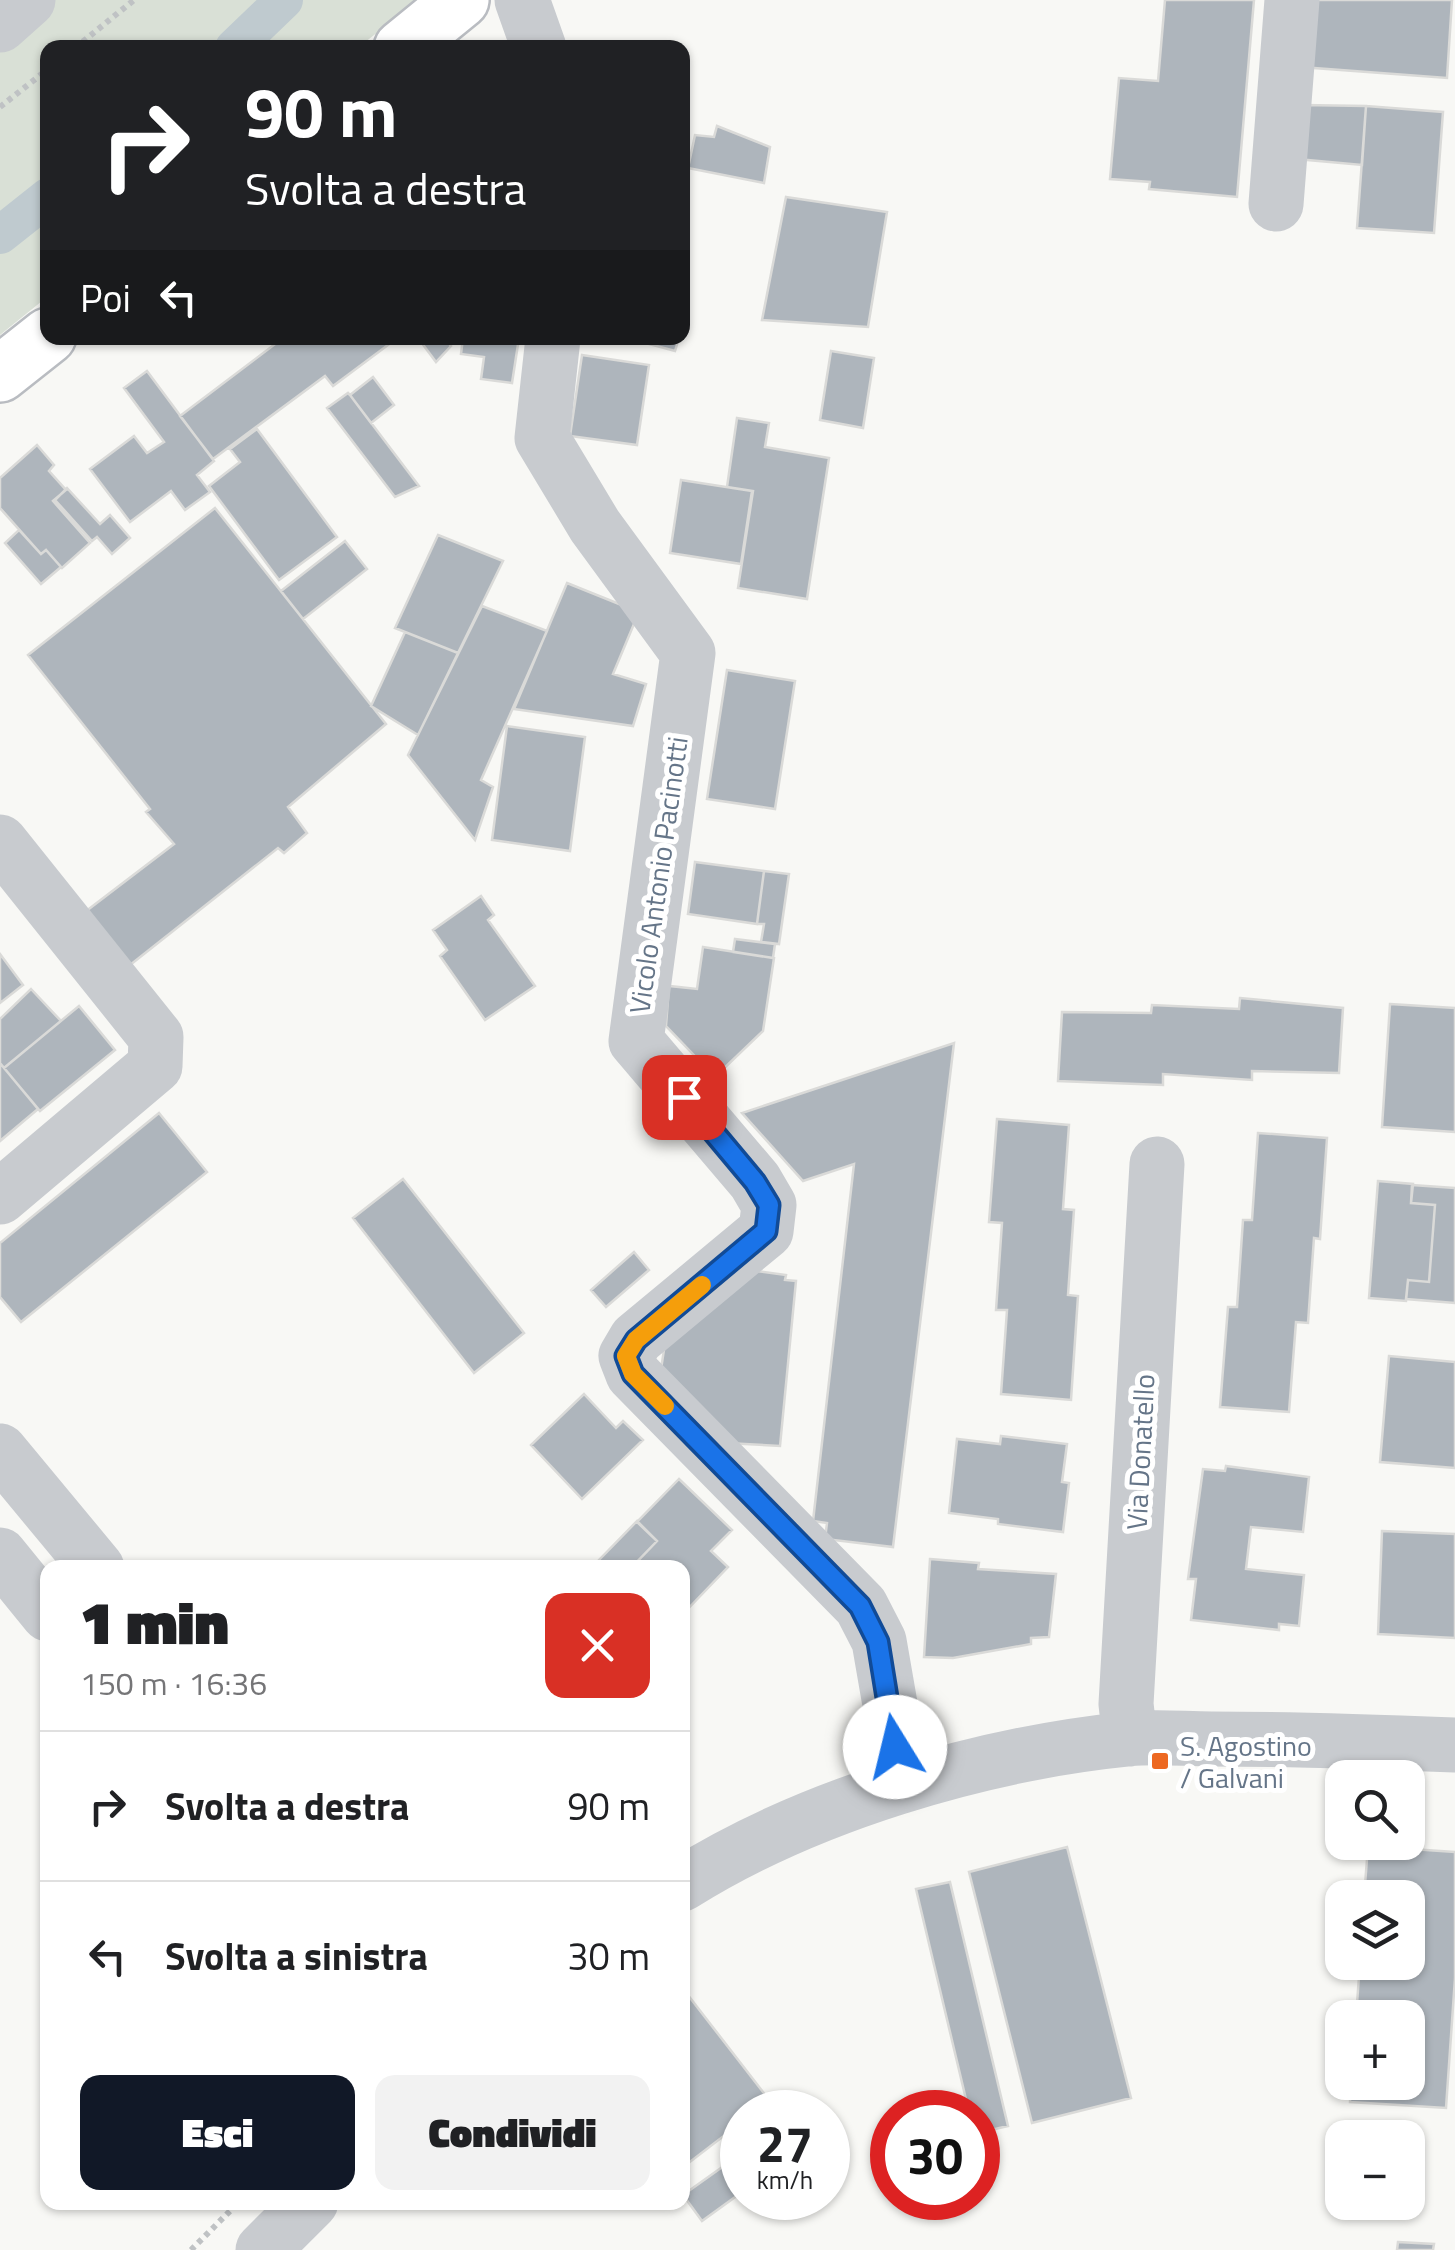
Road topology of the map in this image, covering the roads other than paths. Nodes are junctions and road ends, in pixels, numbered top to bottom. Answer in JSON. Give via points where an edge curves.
{"nodes":[{"id":1,"x":28,"y":0,"type":"edge"},
{"id":2,"x":460,"y":0,"type":"edge"},
{"id":3,"x":522,"y":0,"type":"edge"},
{"id":4,"x":1292,"y":0,"type":"edge"},
{"id":5,"x":0,"y":25,"type":"edge"},
{"id":6,"x":412,"y":40,"type":"edge"},
{"id":7,"x":536,"y":40,"type":"edge"},
{"id":8,"x":1276,"y":204,"type":"dead end"},
{"id":9,"x":40,"y":342,"type":"edge"},
{"id":10,"x":552,"y":345,"type":"edge"},
{"id":11,"x":0,"y":374,"type":"edge"},
{"id":12,"x":0,"y":842,"type":"edge"},
{"id":13,"x":1156,"y":1164,"type":"dead end"},
{"id":14,"x":0,"y":1197,"type":"edge"},
{"id":15,"x":0,"y":1450,"type":"edge"},
{"id":16,"x":0,"y":1555,"type":"edge"},
{"id":17,"x":90,"y":1560,"type":"edge"},
{"id":18,"x":40,"y":1604,"type":"edge"},
{"id":19,"x":1130,"y":1739,"type":"junction"},
{"id":20,"x":1455,"y":1746,"type":"edge"},
{"id":21,"x":904,"y":1786,"type":"junction"},
{"id":22,"x":690,"y":1879,"type":"edge"},
{"id":23,"x":302,"y":2210,"type":"edge"},
{"id":24,"x":263,"y":2250,"type":"edge"}],
"edges":[{"from":1,"to":5,"type":"street"},
{"from":2,"to":6,"type":"main road"},
{"from":3,"to":7,"type":"street"},
{"from":4,"to":8,"type":"street"},
{"from":9,"to":11,"type":"main road"},
{"from":10,"to":21,"type":"street","name":"Vicolo Antonio Pacinotti","via":[[542,438],[688,653],[636,1041],[769,1205],[766,1231],[636,1340],[626,1356],[633,1374],[860,1606],[878,1642]]},
{"from":12,"to":14,"type":"street","via":[[156,1037],[155,1066]]},
{"from":13,"to":19,"type":"street","name":"Via Donatello","via":[[1126,1704]]},
{"from":15,"to":17,"type":"street"},
{"from":16,"to":18,"type":"street"},
{"from":19,"to":20,"type":"street"},
{"from":19,"to":21,"type":"street","via":[[1012,1758]]},
{"from":21,"to":22,"type":"street","via":[[755,1842]]},
{"from":23,"to":24,"type":"street"}]}
